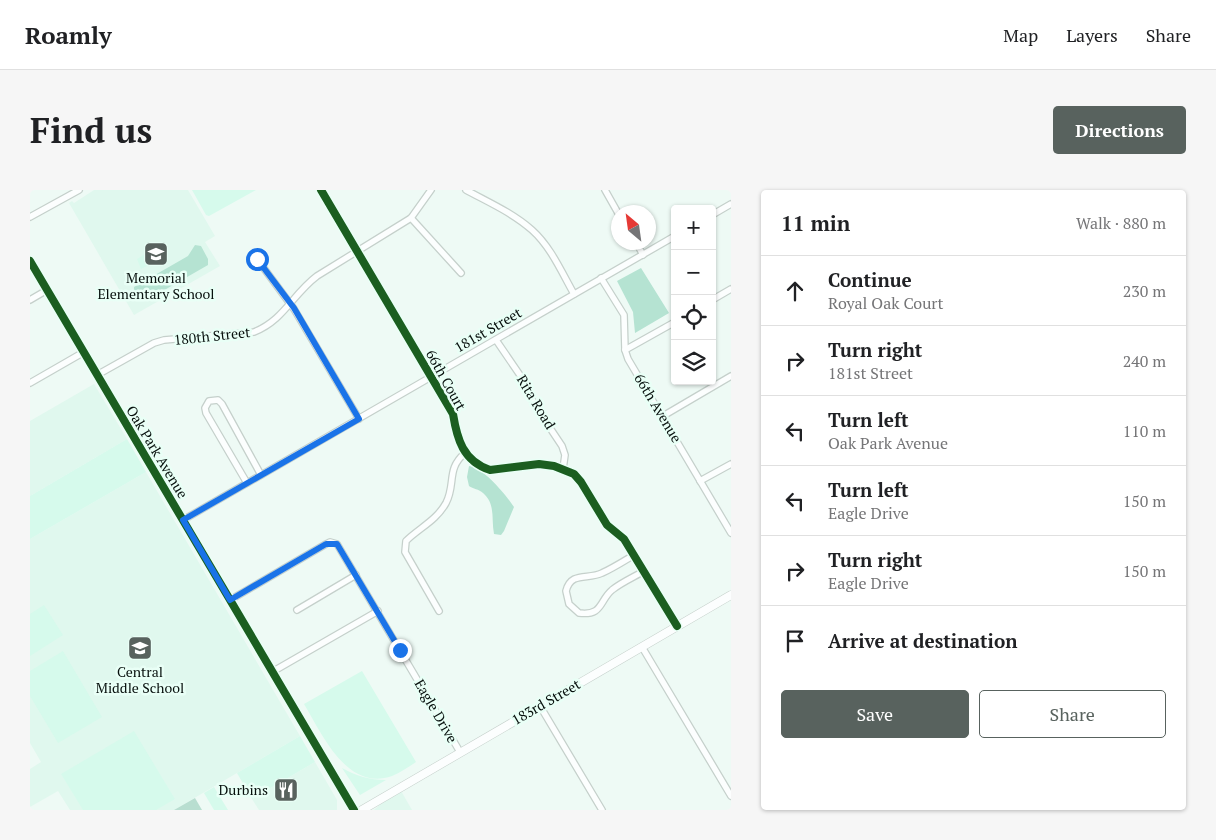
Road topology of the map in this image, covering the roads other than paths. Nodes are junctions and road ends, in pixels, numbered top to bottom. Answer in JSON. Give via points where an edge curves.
{"nodes":[{"id":1,"x":79,"y":190,"type":"edge"},
{"id":2,"x":321,"y":190,"type":"edge"},
{"id":3,"x":431,"y":190,"type":"edge"},
{"id":4,"x":466,"y":190,"type":"edge"},
{"id":5,"x":605,"y":190,"type":"edge"},
{"id":6,"x":731,"y":204,"type":"edge"},
{"id":7,"x":614,"y":205,"type":"edge"},
{"id":8,"x":716,"y":213,"type":"edge"},
{"id":9,"x":30,"y":217,"type":"edge"},
{"id":10,"x":411,"y":218,"type":"junction"},
{"id":11,"x":671,"y":238,"type":"edge"},
{"id":12,"x":641,"y":250,"type":"edge"},
{"id":13,"x":357,"y":251,"type":"junction"},
{"id":14,"x":643,"y":254,"type":"junction"},
{"id":15,"x":257,"y":259,"type":"dead end"},
{"id":16,"x":30,"y":261,"type":"edge"},
{"id":17,"x":461,"y":273,"type":"dead end"},
{"id":18,"x":601,"y":278,"type":"junction"},
{"id":19,"x":731,"y":289,"type":"edge"},
{"id":20,"x":47,"y":290,"type":"junction"},
{"id":21,"x":574,"y":294,"type":"junction"},
{"id":22,"x":716,"y":298,"type":"edge"},
{"id":23,"x":30,"y":300,"type":"edge"},
{"id":24,"x":289,"y":304,"type":"junction"},
{"id":25,"x":671,"y":324,"type":"edge"},
{"id":26,"x":496,"y":340,"type":"junction"},
{"id":27,"x":625,"y":350,"type":"junction"},
{"id":28,"x":84,"y":352,"type":"junction"},
{"id":29,"x":97,"y":375,"type":"junction"},
{"id":30,"x":731,"y":376,"type":"edge"},
{"id":31,"x":431,"y":377,"type":"junction"},
{"id":32,"x":30,"y":383,"type":"edge"},
{"id":33,"x":663,"y":416,"type":"junction"},
{"id":34,"x":359,"y":419,"type":"junction"},
{"id":35,"x":465,"y":453,"type":"junction"},
{"id":36,"x":731,"y":464,"type":"edge"},
{"id":37,"x":563,"y":469,"type":"junction"},
{"id":38,"x":261,"y":475,"type":"junction"},
{"id":39,"x":700,"y":482,"type":"junction"},
{"id":40,"x":247,"y":483,"type":"junction"},
{"id":41,"x":183,"y":520,"type":"junction"},
{"id":42,"x":731,"y":533,"type":"edge"},
{"id":43,"x":634,"y":555,"type":"junction"},
{"id":44,"x":644,"y":571,"type":"junction"},
{"id":45,"x":356,"y":575,"type":"junction"},
{"id":46,"x":731,"y":595,"type":"edge"},
{"id":47,"x":230,"y":600,"type":"junction"},
{"id":48,"x":297,"y":610,"type":"dead end"},
{"id":49,"x":378,"y":611,"type":"junction"},
{"id":50,"x":439,"y":611,"type":"dead end"},
{"id":51,"x":677,"y":626,"type":"junction"},
{"id":52,"x":642,"y":647,"type":"junction"},
{"id":53,"x":272,"y":672,"type":"junction"},
{"id":54,"x":540,"y":706,"type":"junction"},
{"id":55,"x":460,"y":752,"type":"junction"},
{"id":56,"x":731,"y":796,"type":"edge"},
{"id":57,"x":354,"y":810,"type":"edge"},
{"id":58,"x":362,"y":810,"type":"edge"},
{"id":59,"x":602,"y":810,"type":"edge"}],
"edges":[{"from":1,"to":9,"type":"street"},
{"from":2,"to":13,"type":"street","name":"66th Court"},
{"from":3,"to":10,"type":"street","name":"180th Street"},
{"from":4,"to":21,"type":"street","via":[[517,218],[533,231],[546,246]]},
{"from":5,"to":7,"type":"street"},
{"from":6,"to":8,"type":"street"},
{"from":10,"to":13,"type":"street","name":"180th Street"},
{"from":10,"to":17,"type":"street"},
{"from":11,"to":14,"type":"street","name":"181st Street"},
{"from":12,"to":14,"type":"street"},
{"from":13,"to":24,"type":"street","name":"180th Street","via":[[309,282]]},
{"from":13,"to":31,"type":"street","name":"66th Court"},
{"from":14,"to":18,"type":"street","name":"181st Street"},
{"from":15,"to":24,"type":"street"},
{"from":16,"to":20,"type":"street","name":"Oak Park Avenue"},
{"from":18,"to":21,"type":"street","name":"181st Street"},
{"from":18,"to":27,"type":"street","name":"66th Avenue","via":[[624,316]]},
{"from":19,"to":22,"type":"street"},
{"from":20,"to":23,"type":"street"},
{"from":20,"to":28,"type":"street","name":"Oak Park Avenue"},
{"from":21,"to":26,"type":"street","name":"181st Street"},
{"from":24,"to":29,"type":"street","name":"180th Street","via":[[275,322],[254,332],[164,340]]},
{"from":24,"to":34,"type":"street"},
{"from":25,"to":27,"type":"street"},
{"from":26,"to":31,"type":"street","name":"181st Street"},
{"from":26,"to":37,"type":"street","name":"Rita Road","via":[[562,446],[565,455]]},
{"from":27,"to":33,"type":"street","name":"66th Avenue"},
{"from":28,"to":29,"type":"street","name":"Oak Park Avenue"},
{"from":28,"to":32,"type":"street"},
{"from":29,"to":41,"type":"street","name":"Oak Park Avenue"},
{"from":30,"to":33,"type":"street"},
{"from":31,"to":34,"type":"street","name":"181st Street"},
{"from":31,"to":35,"type":"street","name":"66th Court","via":[[453,414],[456,435]]},
{"from":33,"to":39,"type":"street","name":"66th Avenue"},
{"from":34,"to":38,"type":"street","name":"181st Street"},
{"from":35,"to":37,"type":"street","via":[[490,470],[539,464]]},
{"from":35,"to":50,"type":"street","via":[[453,468],[452,486],[440,512],[406,541],[405,552]]},
{"from":36,"to":39,"type":"street"},
{"from":37,"to":43,"type":"street","via":[[581,482],[607,525],[624,539]]},
{"from":38,"to":40,"type":"street","name":"181st Street"},
{"from":38,"to":40,"type":"street","via":[[222,404],[218,400],[209,401],[206,413]]},
{"from":39,"to":42,"type":"street","name":"66th Avenue"},
{"from":40,"to":41,"type":"street","name":"181st Street"},
{"from":41,"to":47,"type":"street","name":"Oak Park Avenue"},
{"from":43,"to":44,"type":"street"},
{"from":43,"to":44,"type":"street","via":[[600,574],[572,580],[566,591],[568,604],[579,614],[592,613],[612,590]]},
{"from":44,"to":51,"type":"street"},
{"from":45,"to":47,"type":"street","name":"Eagle Drive","via":[[339,546],[330,542]]},
{"from":45,"to":48,"type":"street"},
{"from":45,"to":49,"type":"street","name":"Eagle Drive"},
{"from":46,"to":51,"type":"street","name":"183rd Street"},
{"from":47,"to":53,"type":"street","name":"Oak Park Avenue"},
{"from":49,"to":53,"type":"street"},
{"from":49,"to":55,"type":"street","name":"Eagle Drive"},
{"from":51,"to":52,"type":"street","name":"183rd Street"},
{"from":52,"to":54,"type":"street","name":"183rd Street"},
{"from":52,"to":56,"type":"street"},
{"from":53,"to":57,"type":"street","name":"Oak Park Avenue"},
{"from":54,"to":55,"type":"street","name":"183rd Street"},
{"from":54,"to":59,"type":"street"},
{"from":55,"to":58,"type":"street","name":"183rd Street"}]}
